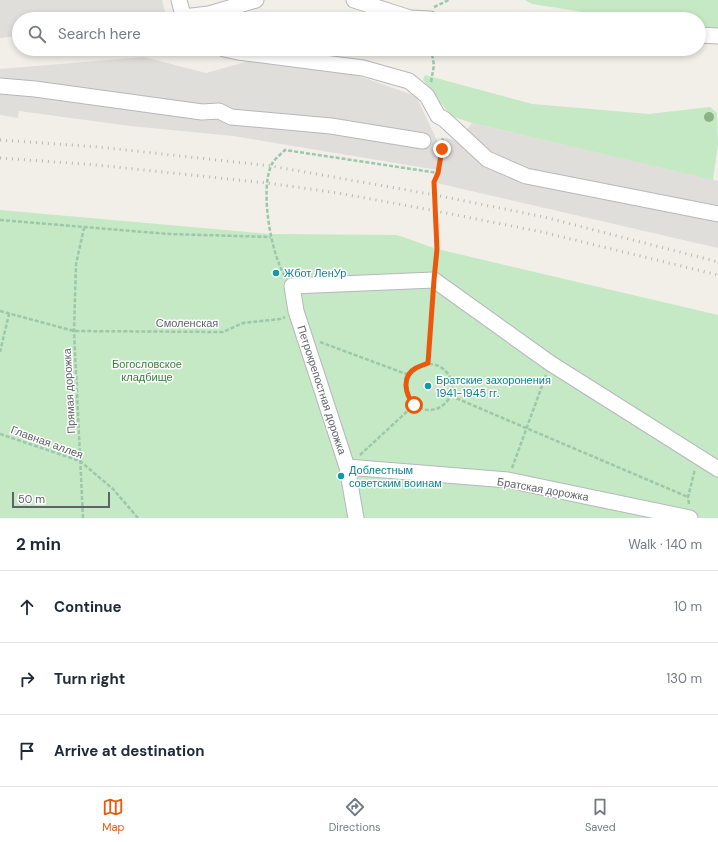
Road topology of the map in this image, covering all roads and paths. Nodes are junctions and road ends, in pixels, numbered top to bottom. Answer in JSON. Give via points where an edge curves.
{"nodes":[{"id":1,"x":179,"y":0,"type":"edge"},
{"id":2,"x":256,"y":0,"type":"edge"},
{"id":3,"x":354,"y":0,"type":"edge"},
{"id":4,"x":182,"y":12,"type":"edge"},
{"id":5,"x":216,"y":12,"type":"edge"},
{"id":6,"x":391,"y":12,"type":"edge"},
{"id":7,"x":706,"y":35,"type":"edge"},
{"id":8,"x":718,"y":36,"type":"edge"},
{"id":9,"x":269,"y":56,"type":"edge"},
{"id":10,"x":432,"y":56,"type":"edge"},
{"id":11,"x":0,"y":86,"type":"edge"},
{"id":12,"x":427,"y":96,"type":"junction"},
{"id":13,"x":444,"y":119,"type":"junction"},
{"id":14,"x":423,"y":142,"type":"dead end"},
{"id":15,"x":438,"y":173,"type":"junction"},
{"id":16,"x":718,"y":214,"type":"edge"},
{"id":17,"x":0,"y":220,"type":"edge"},
{"id":18,"x":84,"y":228,"type":"junction"},
{"id":19,"x":271,"y":237,"type":"junction"},
{"id":20,"x":434,"y":280,"type":"junction"},
{"id":21,"x":292,"y":286,"type":"junction"},
{"id":22,"x":0,"y":311,"type":"edge"},
{"id":23,"x":296,"y":311,"type":"junction"},
{"id":24,"x":9,"y":314,"type":"junction"},
{"id":25,"x":74,"y":331,"type":"junction"},
{"id":26,"x":305,"y":336,"type":"junction"},
{"id":27,"x":0,"y":352,"type":"edge"},
{"id":28,"x":428,"y":363,"type":"junction"},
{"id":29,"x":550,"y":363,"type":"junction"},
{"id":30,"x":409,"y":375,"type":"junction"},
{"id":31,"x":450,"y":396,"type":"junction"},
{"id":32,"x":414,"y":405,"type":"junction"},
{"id":33,"x":526,"y":429,"type":"junction"},
{"id":34,"x":0,"y":434,"type":"edge"},
{"id":35,"x":697,"y":457,"type":"junction"},
{"id":36,"x":80,"y":461,"type":"junction"},
{"id":37,"x":346,"y":467,"type":"junction"},
{"id":38,"x":718,"y":469,"type":"edge"},
{"id":39,"x":508,"y":480,"type":"junction"},
{"id":40,"x":688,"y":497,"type":"junction"},
{"id":41,"x":83,"y":518,"type":"edge"},
{"id":42,"x":138,"y":518,"type":"edge"},
{"id":43,"x":356,"y":518,"type":"edge"},
{"id":44,"x":690,"y":518,"type":"edge"}],
"edges":[{"from":1,"to":4,"type":"lane"},
{"from":2,"to":5,"type":"lane"},
{"from":3,"to":6,"type":"lane"},
{"from":7,"to":8,"type":"lane"},
{"from":9,"to":12,"type":"lane","via":[[363,68],[409,81]]},
{"from":10,"to":12,"type":"path","via":[[434,65]]},
{"from":11,"to":14,"type":"lane","via":[[202,112],[220,111],[231,117],[331,126]]},
{"from":12,"to":13,"type":"lane","via":[[438,116]]},
{"from":13,"to":15,"type":"path"},
{"from":13,"to":16,"type":"lane","via":[[487,159],[526,176]]},
{"from":15,"to":19,"type":"path","via":[[285,150],[271,166],[267,182]]},
{"from":15,"to":20,"type":"path","via":[[434,182],[437,249]]},
{"from":17,"to":18,"type":"path"},
{"from":18,"to":19,"type":"path"},
{"from":18,"to":25,"type":"path","name":"Прямая дорожка","via":[[76,264]]},
{"from":19,"to":21,"type":"path","via":[[280,269]]},
{"from":20,"to":21,"type":"lane"},
{"from":20,"to":28,"type":"path"},
{"from":20,"to":29,"type":"lane"},
{"from":21,"to":23,"type":"lane","name":"Петрокрепостная дорожка"},
{"from":22,"to":24,"type":"path","name":"Смоленская"},
{"from":23,"to":25,"type":"path","name":"Смоленская","via":[[280,319],[243,323],[222,332]]},
{"from":23,"to":26,"type":"lane","name":"Петрокрепостная дорожка"},
{"from":24,"to":25,"type":"path","name":"Смоленская"},
{"from":24,"to":27,"type":"path"},
{"from":25,"to":36,"type":"path","name":"Прямая дорожка"},
{"from":26,"to":30,"type":"path"},
{"from":26,"to":37,"type":"lane","name":"Петрокрепостная дорожка"},
{"from":28,"to":30,"type":"path","via":[[415,368]]},
{"from":28,"to":31,"type":"path","via":[[441,366],[449,374],[453,387]]},
{"from":29,"to":33,"type":"path"},
{"from":29,"to":35,"type":"lane"},
{"from":30,"to":32,"type":"path","via":[[405,386],[408,398]]},
{"from":31,"to":32,"type":"path","via":[[446,404],[437,409],[425,410]]},
{"from":31,"to":33,"type":"path"},
{"from":32,"to":37,"type":"path"},
{"from":33,"to":39,"type":"path"},
{"from":33,"to":40,"type":"path"},
{"from":34,"to":36,"type":"path","name":"Главная аллея"},
{"from":35,"to":38,"type":"lane"},
{"from":35,"to":40,"type":"path"},
{"from":36,"to":41,"type":"path","name":"Прямая дорожка"},
{"from":36,"to":42,"type":"path","name":"Главная аллея","via":[[113,489]]},
{"from":37,"to":39,"type":"lane","name":"Братская дорожка"},
{"from":37,"to":43,"type":"lane","name":"Петрокрепостная дорожка"},
{"from":39,"to":44,"type":"lane","name":"Братская дорожка"},
{"from":40,"to":44,"type":"path"}]}
